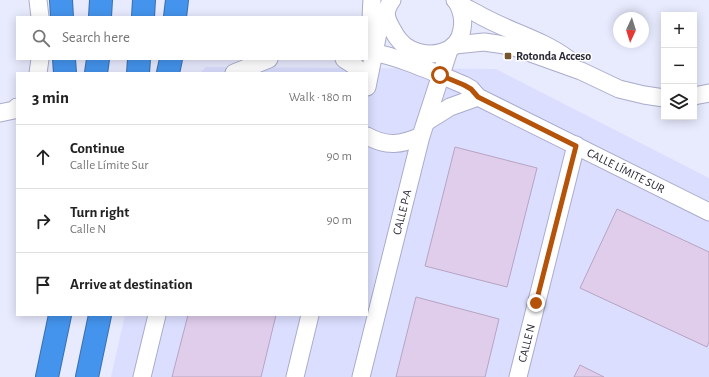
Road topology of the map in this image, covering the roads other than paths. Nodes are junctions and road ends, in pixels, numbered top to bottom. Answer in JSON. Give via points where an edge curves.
{"nodes":[{"id":1,"x":38,"y":0,"type":"edge"},
{"id":2,"x":60,"y":0,"type":"edge"},
{"id":3,"x":101,"y":0,"type":"edge"},
{"id":4,"x":144,"y":0,"type":"edge"},
{"id":5,"x":176,"y":0,"type":"edge"},
{"id":6,"x":372,"y":0,"type":"edge"},
{"id":7,"x":459,"y":3,"type":"edge"},
{"id":8,"x":387,"y":5,"type":"edge"},
{"id":9,"x":40,"y":16,"type":"edge"},
{"id":10,"x":62,"y":16,"type":"edge"},
{"id":11,"x":100,"y":16,"type":"edge"},
{"id":12,"x":142,"y":16,"type":"edge"},
{"id":13,"x":175,"y":16,"type":"edge"},
{"id":14,"x":452,"y":47,"type":"junction"},
{"id":15,"x":372,"y":48,"type":"edge"},
{"id":16,"x":398,"y":59,"type":"junction"},
{"id":17,"x":40,"y":60,"type":"edge"},
{"id":18,"x":64,"y":60,"type":"edge"},
{"id":19,"x":98,"y":60,"type":"edge"},
{"id":20,"x":139,"y":60,"type":"edge"},
{"id":21,"x":171,"y":60,"type":"edge"},
{"id":22,"x":266,"y":60,"type":"edge"},
{"id":23,"x":346,"y":60,"type":"edge"},
{"id":24,"x":581,"y":71,"type":"junction"},
{"id":25,"x":38,"y":72,"type":"edge"},
{"id":26,"x":65,"y":72,"type":"edge"},
{"id":27,"x":96,"y":72,"type":"edge"},
{"id":28,"x":138,"y":72,"type":"edge"},
{"id":29,"x":168,"y":72,"type":"edge"},
{"id":30,"x":236,"y":72,"type":"edge"},
{"id":31,"x":360,"y":72,"type":"edge"},
{"id":32,"x":368,"y":72,"type":"edge"},
{"id":33,"x":440,"y":75,"type":"junction"},
{"id":34,"x":368,"y":79,"type":"edge"},
{"id":35,"x":709,"y":93,"type":"edge"},
{"id":36,"x":697,"y":95,"type":"edge"},
{"id":37,"x":478,"y":97,"type":"junction"},
{"id":38,"x":661,"y":98,"type":"edge"},
{"id":39,"x":16,"y":108,"type":"edge"},
{"id":40,"x":0,"y":114,"type":"edge"},
{"id":41,"x":423,"y":129,"type":"junction"},
{"id":42,"x":368,"y":137,"type":"edge"},
{"id":43,"x":576,"y":146,"type":"junction"},
{"id":44,"x":709,"y":212,"type":"edge"},
{"id":45,"x":60,"y":316,"type":"edge"},
{"id":46,"x":100,"y":316,"type":"edge"},
{"id":47,"x":157,"y":316,"type":"edge"},
{"id":48,"x":310,"y":316,"type":"edge"},
{"id":49,"x":47,"y":377,"type":"edge"},
{"id":50,"x":87,"y":377,"type":"edge"},
{"id":51,"x":142,"y":377,"type":"edge"},
{"id":52,"x":295,"y":377,"type":"edge"},
{"id":53,"x":361,"y":377,"type":"edge"},
{"id":54,"x":518,"y":377,"type":"edge"}],
"edges":[{"from":1,"to":9,"type":"street"},
{"from":2,"to":10,"type":"highway"},
{"from":3,"to":11,"type":"highway"},
{"from":4,"to":12,"type":"highway"},
{"from":5,"to":13,"type":"highway"},
{"from":6,"to":15,"type":"street"},
{"from":7,"to":14,"type":"street","name":"CALLE P-A","via":[[463,27],[460,37]]},
{"from":7,"to":24,"type":"street","via":[[491,22],[547,46],[567,58]]},
{"from":8,"to":14,"type":"street","via":[[389,24],[404,45],[428,54]]},
{"from":8,"to":15,"type":"street"},
{"from":14,"to":24,"type":"street","via":[[478,42],[498,44],[526,51]]},
{"from":14,"to":33,"type":"street","name":"CALLE P-A"},
{"from":15,"to":16,"type":"street","name":"CALLE LÍMITE SUR"},
{"from":15,"to":32,"type":"street"},
{"from":16,"to":33,"type":"street","name":"CALLE LÍMITE SUR"},
{"from":16,"to":34,"type":"street"},
{"from":17,"to":25,"type":"street"},
{"from":18,"to":26,"type":"highway"},
{"from":19,"to":27,"type":"highway"},
{"from":20,"to":28,"type":"highway"},
{"from":21,"to":29,"type":"highway"},
{"from":22,"to":30,"type":"street"},
{"from":23,"to":31,"type":"street","via":[[356,66]]},
{"from":24,"to":38,"type":"street","via":[[619,89]]},
{"from":33,"to":37,"type":"street","name":"CALLE LÍMITE SUR","via":[[471,89]]},
{"from":33,"to":41,"type":"street","name":"CALLE P-A"},
{"from":35,"to":36,"type":"street"},
{"from":37,"to":41,"type":"street","via":[[450,107]]},
{"from":37,"to":43,"type":"street","name":"CALLE LÍMITE SUR"},
{"from":39,"to":40,"type":"street"},
{"from":41,"to":42,"type":"street","via":[[407,142],[393,144]]},
{"from":41,"to":53,"type":"street","name":"CALLE P-A"},
{"from":43,"to":44,"type":"street","name":"CALLE LÍMITE SUR"},
{"from":43,"to":54,"type":"street","name":"CALLE N"},
{"from":45,"to":49,"type":"highway"},
{"from":46,"to":50,"type":"highway"},
{"from":47,"to":51,"type":"street"},
{"from":48,"to":52,"type":"street"}]}
